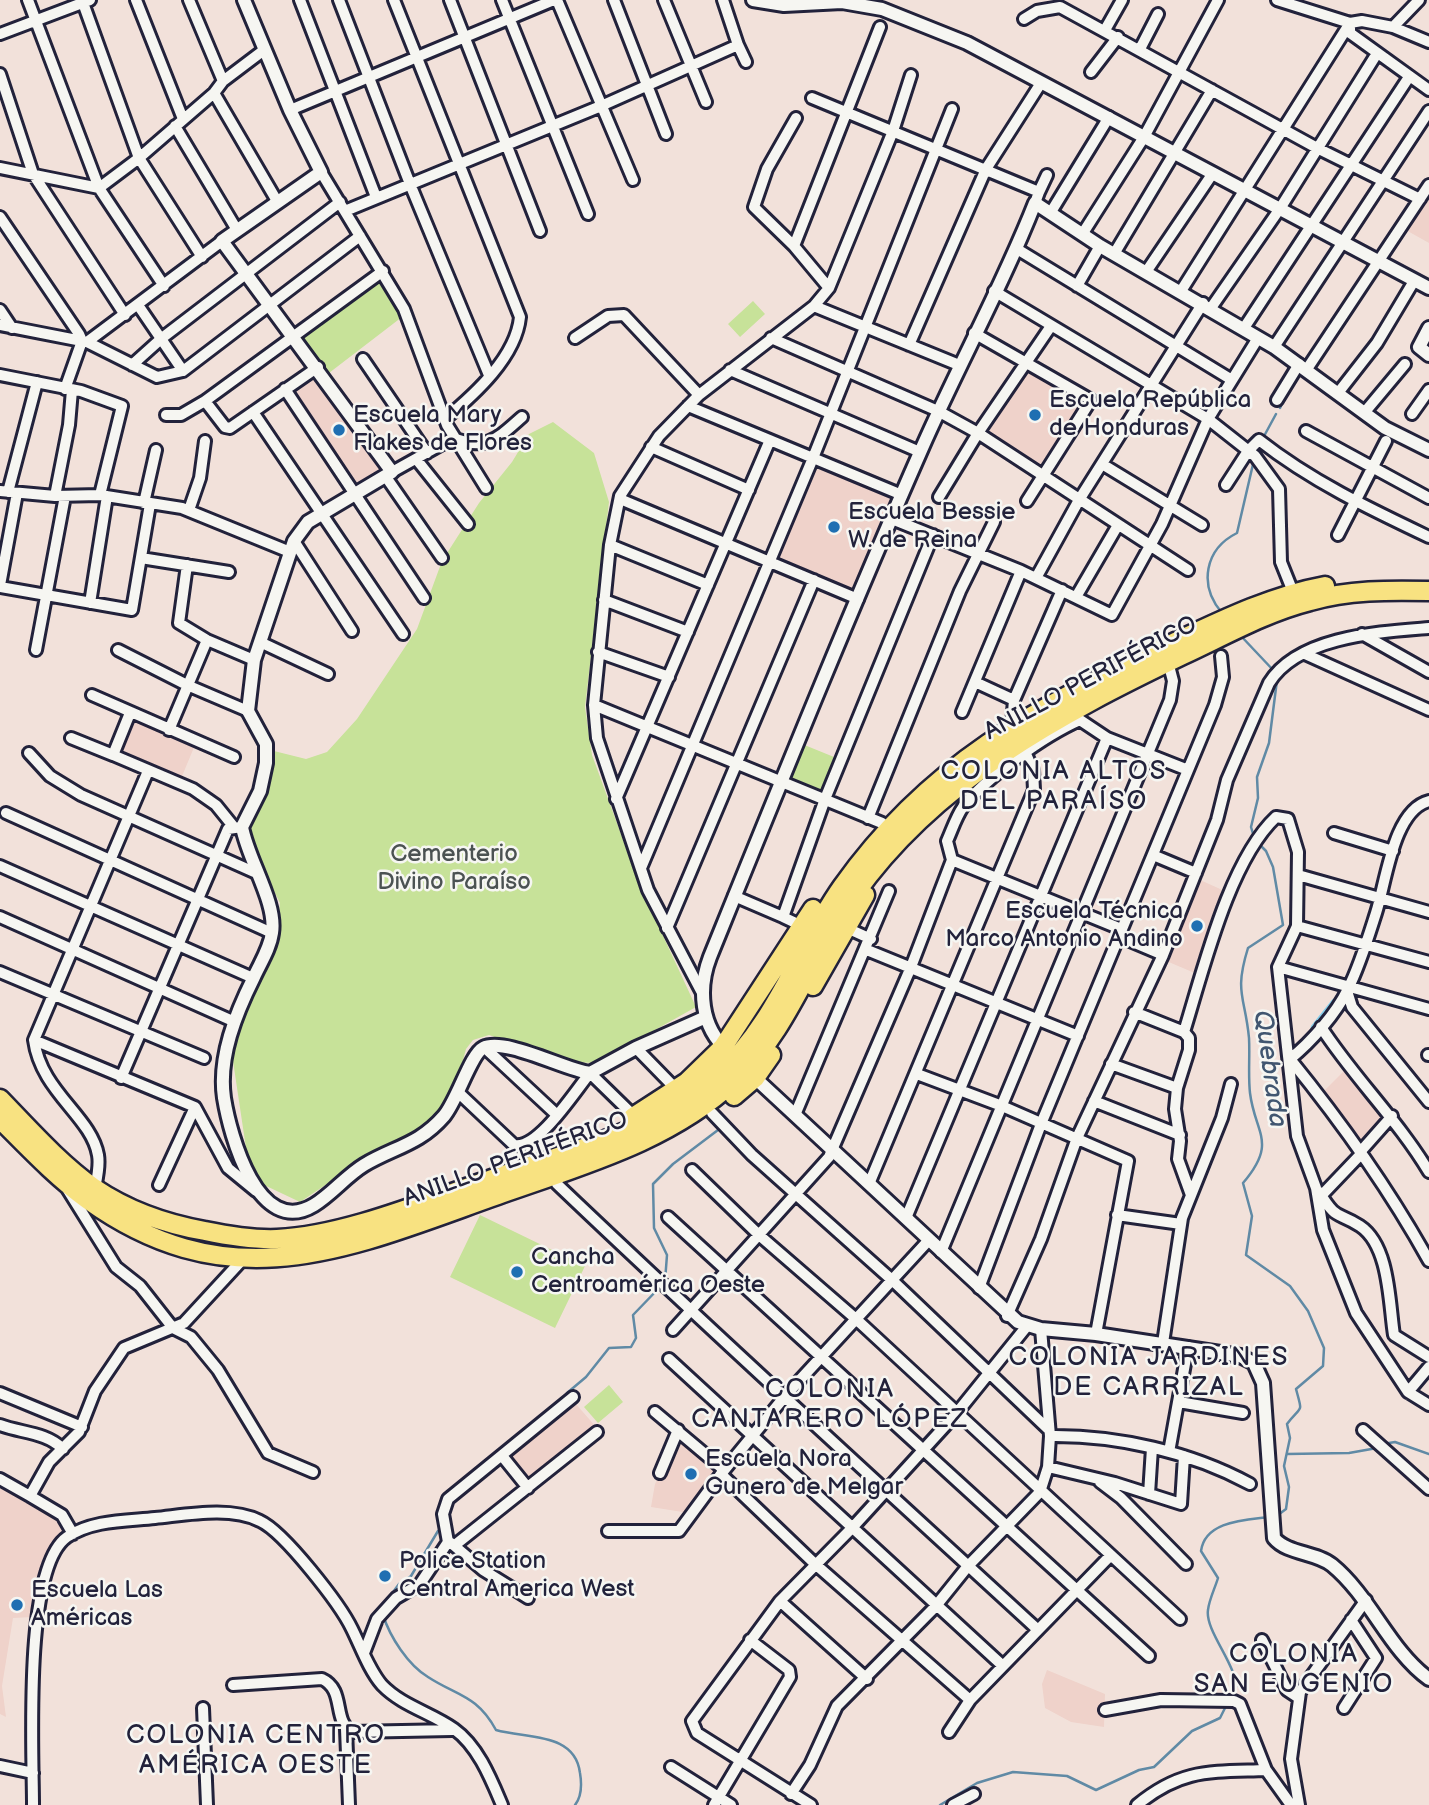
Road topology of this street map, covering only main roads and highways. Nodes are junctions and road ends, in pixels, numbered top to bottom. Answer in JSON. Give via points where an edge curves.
{"nodes":[{"id":1,"x":1429,"y":582,"type":"edge"},
{"id":2,"x":1429,"y":591,"type":"edge"},
{"id":3,"x":916,"y":801,"type":"junction"},
{"id":4,"x":883,"y":861,"type":"junction"},
{"id":5,"x":0,"y":1100,"type":"edge"},
{"id":6,"x":0,"y":1119,"type":"edge"},
{"id":7,"x":483,"y":1191,"type":"junction"}],
"edges":[{"from":1,"to":3,"type":"highway","name":"ANILLO PERIFÉRICO","via":[[1334,585],[1293,592],[1188,636],[1012,725]]},
{"from":2,"to":4,"type":"highway","name":"ANILLO PERIFÉRICO","via":[[1370,591],[1307,601],[1168,663],[1022,739],[980,767]]},
{"from":3,"to":7,"type":"highway","via":[[875,821],[802,926],[727,1051],[634,1116],[515,1163]]},
{"from":3,"to":7,"type":"highway","name":"ANILLO PERIFÉRICO","via":[[843,886],[811,934],[771,1012],[753,1039],[715,1079],[636,1127]]},
{"from":4,"to":7,"type":"highway","name":"ANILLO PERIFÉRICO","via":[[837,921],[773,1037],[708,1103],[613,1155]]},
{"from":4,"to":7,"type":"highway","via":[[849,929],[754,1077],[712,1113],[635,1156],[522,1196]]},
{"from":5,"to":7,"type":"highway","name":"ANILLO PERIFÉRICO","via":[[95,1188],[162,1222],[234,1237],[275,1239],[337,1230]]},
{"from":6,"to":7,"type":"highway","name":"ANILLO PERIFÉRICO","via":[[63,1181],[134,1227],[174,1244],[243,1259],[344,1248]]}]}
